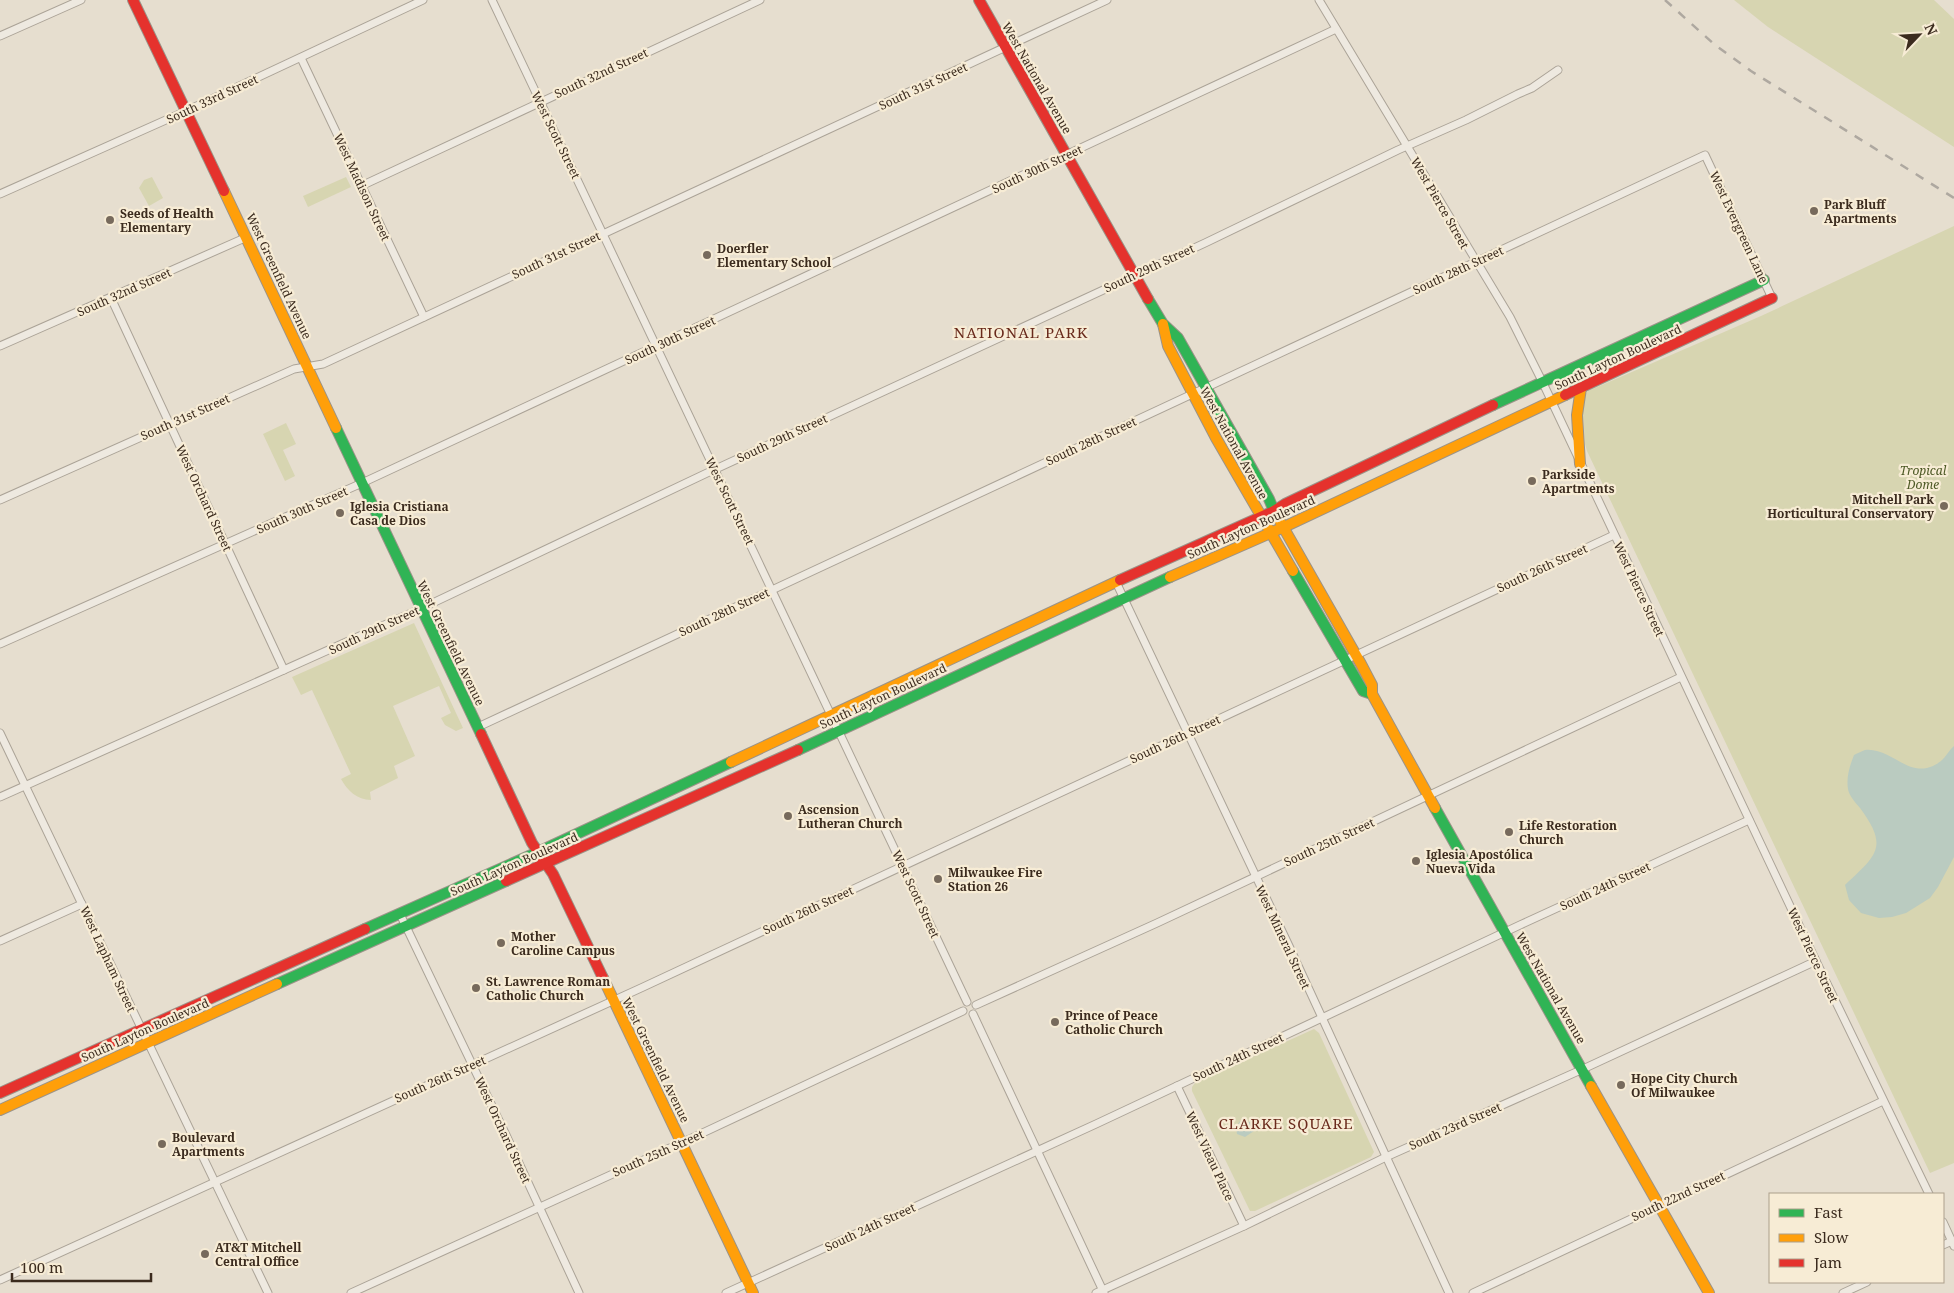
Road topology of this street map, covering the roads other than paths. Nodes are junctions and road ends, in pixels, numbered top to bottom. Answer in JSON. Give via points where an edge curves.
{"nodes":[{"id":1,"x":82,"y":0,"type":"edge"},
{"id":2,"x":133,"y":0,"type":"edge"},
{"id":3,"x":423,"y":0,"type":"edge"},
{"id":4,"x":492,"y":0,"type":"edge"},
{"id":5,"x":760,"y":0,"type":"edge"},
{"id":6,"x":979,"y":0,"type":"edge"},
{"id":7,"x":1107,"y":0,"type":"edge"},
{"id":8,"x":1319,"y":0,"type":"edge"},
{"id":9,"x":1336,"y":28,"type":"junction"},
{"id":10,"x":0,"y":36,"type":"edge"},
{"id":11,"x":1006,"y":48,"type":"junction"},
{"id":12,"x":301,"y":58,"type":"junction"},
{"id":13,"x":1558,"y":70,"type":"dead end"},
{"id":14,"x":540,"y":102,"type":"junction"},
{"id":15,"x":186,"y":112,"type":"junction"},
{"id":16,"x":1407,"y":146,"type":"junction"},
{"id":17,"x":1066,"y":154,"type":"junction"},
{"id":18,"x":1705,"y":155,"type":"joint"},
{"id":19,"x":361,"y":186,"type":"junction"},
{"id":20,"x":0,"y":194,"type":"edge"},
{"id":21,"x":604,"y":233,"type":"junction"},
{"id":22,"x":247,"y":237,"type":"junction"},
{"id":23,"x":1475,"y":262,"type":"junction"},
{"id":24,"x":1135,"y":274,"type":"junction"},
{"id":25,"x":1764,"y":280,"type":"junction"},
{"id":26,"x":111,"y":298,"type":"junction"},
{"id":27,"x":1772,"y":298,"type":"joint"},
{"id":28,"x":424,"y":316,"type":"junction"},
{"id":29,"x":1163,"y":324,"type":"junction"},
{"id":30,"x":0,"y":346,"type":"edge"},
{"id":31,"x":657,"y":346,"type":"junction"},
{"id":32,"x":307,"y":367,"type":"junction"},
{"id":33,"x":1542,"y":381,"type":"junction"},
{"id":34,"x":1206,"y":388,"type":"junction"},
{"id":35,"x":1581,"y":388,"type":"junction"},
{"id":36,"x":1193,"y":394,"type":"junction"},
{"id":37,"x":1552,"y":402,"type":"junction"},
{"id":38,"x":169,"y":424,"type":"junction"},
{"id":39,"x":1405,"y":448,"type":"junction"},
{"id":40,"x":1580,"y":464,"type":"junction"},
{"id":41,"x":715,"y":469,"type":"junction"},
{"id":42,"x":362,"y":483,"type":"junction"},
{"id":43,"x":1370,"y":487,"type":"junction"},
{"id":44,"x":0,"y":500,"type":"edge"},
{"id":45,"x":1274,"y":511,"type":"junction"},
{"id":46,"x":1260,"y":516,"type":"junction"},
{"id":47,"x":1284,"y":527,"type":"junction"},
{"id":48,"x":1270,"y":533,"type":"junction"},
{"id":49,"x":1614,"y":535,"type":"junction"},
{"id":50,"x":225,"y":543,"type":"junction"},
{"id":51,"x":1116,"y":582,"type":"junction"},
{"id":52,"x":772,"y":589,"type":"junction"},
{"id":53,"x":1123,"y":598,"type":"junction"},
{"id":54,"x":420,"y":609,"type":"junction"},
{"id":55,"x":0,"y":644,"type":"edge"},
{"id":56,"x":1356,"y":656,"type":"junction"},
{"id":57,"x":1345,"y":661,"type":"junction"},
{"id":58,"x":284,"y":670,"type":"junction"},
{"id":59,"x":1681,"y":677,"type":"junction"},
{"id":60,"x":1372,"y":694,"type":"junction"},
{"id":61,"x":831,"y":714,"type":"junction"},
{"id":62,"x":478,"y":728,"type":"junction"},
{"id":63,"x":839,"y":731,"type":"junction"},
{"id":64,"x":0,"y":733,"type":"edge"},
{"id":65,"x":1187,"y":734,"type":"junction"},
{"id":66,"x":26,"y":785,"type":"junction"},
{"id":67,"x":1428,"y":795,"type":"junction"},
{"id":68,"x":0,"y":797,"type":"edge"},
{"id":69,"x":1749,"y":820,"type":"junction"},
{"id":70,"x":538,"y":852,"type":"junction"},
{"id":71,"x":546,"y":864,"type":"junction"},
{"id":72,"x":903,"y":866,"type":"junction"},
{"id":73,"x":1255,"y":876,"type":"junction"},
{"id":74,"x":82,"y":904,"type":"junction"},
{"id":75,"x":400,"y":914,"type":"junction"},
{"id":76,"x":405,"y":926,"type":"junction"},
{"id":77,"x":1505,"y":932,"type":"junction"},
{"id":78,"x":0,"y":941,"type":"edge"},
{"id":79,"x":1816,"y":961,"type":"junction"},
{"id":80,"x":613,"y":1000,"type":"junction"},
{"id":81,"x":967,"y":1002,"type":"junction"},
{"id":82,"x":976,"y":1005,"type":"junction"},
{"id":83,"x":964,"y":1011,"type":"junction"},
{"id":84,"x":973,"y":1014,"type":"junction"},
{"id":85,"x":1321,"y":1018,"type":"junction"},
{"id":86,"x":142,"y":1030,"type":"junction"},
{"id":87,"x":148,"y":1042,"type":"junction"},
{"id":88,"x":472,"y":1065,"type":"junction"},
{"id":89,"x":1583,"y":1069,"type":"junction"},
{"id":90,"x":1177,"y":1086,"type":"junction"},
{"id":91,"x":0,"y":1093,"type":"edge"},
{"id":92,"x":1883,"y":1101,"type":"junction"},
{"id":93,"x":0,"y":1110,"type":"edge"},
{"id":94,"x":682,"y":1142,"type":"junction"},
{"id":95,"x":1037,"y":1151,"type":"junction"},
{"id":96,"x":1386,"y":1157,"type":"junction"},
{"id":97,"x":215,"y":1181,"type":"junction"},
{"id":98,"x":1929,"y":1193,"type":"edge"},
{"id":99,"x":1659,"y":1204,"type":"junction"},
{"id":100,"x":539,"y":1207,"type":"junction"},
{"id":101,"x":1944,"y":1224,"type":"edge"},
{"id":102,"x":1244,"y":1226,"type":"junction"},
{"id":103,"x":1953,"y":1243,"type":"edge"},
{"id":104,"x":0,"y":1280,"type":"edge"},
{"id":105,"x":748,"y":1283,"type":"junction"},
{"id":106,"x":1864,"y":1283,"type":"edge"},
{"id":107,"x":1101,"y":1292,"type":"edge"},
{"id":108,"x":268,"y":1293,"type":"edge"},
{"id":109,"x":351,"y":1293,"type":"edge"},
{"id":110,"x":579,"y":1293,"type":"edge"},
{"id":111,"x":726,"y":1293,"type":"edge"},
{"id":112,"x":753,"y":1293,"type":"edge"},
{"id":113,"x":1449,"y":1293,"type":"edge"},
{"id":114,"x":1473,"y":1293,"type":"edge"},
{"id":115,"x":1708,"y":1293,"type":"edge"},
{"id":116,"x":1843,"y":1293,"type":"edge"}],
"edges":[{"from":1,"to":10,"type":"street"},
{"from":2,"to":15,"type":"main road","name":"West Greenfield Avenue"},
{"from":3,"to":12,"type":"street","name":"South 33rd Street"},
{"from":4,"to":14,"type":"street","name":"West Scott Street"},
{"from":5,"to":14,"type":"street","name":"South 32nd Street"},
{"from":6,"to":11,"type":"main road","name":"West National Avenue"},
{"from":7,"to":11,"type":"street","name":"South 31st Street"},
{"from":8,"to":9,"type":"street","name":"West Pierce Street"},
{"from":9,"to":16,"type":"street","name":"West Pierce Street"},
{"from":9,"to":17,"type":"street","name":"South 30th Street"},
{"from":11,"to":17,"type":"main road","name":"West National Avenue"},
{"from":11,"to":21,"type":"street","name":"South 31st Street"},
{"from":12,"to":15,"type":"street","name":"South 33rd Street"},
{"from":12,"to":19,"type":"street","name":"West Madison Street"},
{"from":13,"to":16,"type":"street","name":"South 29th Street","via":[[1532,88]]},
{"from":14,"to":19,"type":"street","name":"South 32nd Street"},
{"from":14,"to":21,"type":"street","name":"West Scott Street"},
{"from":15,"to":20,"type":"street","name":"South 33rd Street"},
{"from":15,"to":22,"type":"main road","name":"West Greenfield Avenue"},
{"from":16,"to":23,"type":"street","name":"West Pierce Street"},
{"from":16,"to":24,"type":"street","name":"South 29th Street"},
{"from":17,"to":24,"type":"main road","name":"West National Avenue"},
{"from":17,"to":31,"type":"street","name":"South 30th Street"},
{"from":18,"to":23,"type":"street","name":"South 28th Street"},
{"from":18,"to":25,"type":"street","name":"West Evergreen Lane"},
{"from":19,"to":28,"type":"street","name":"West Madison Street"},
{"from":21,"to":28,"type":"street","name":"South 31st Street"},
{"from":21,"to":31,"type":"street","name":"West Scott Street"},
{"from":22,"to":26,"type":"street","name":"South 32nd Street"},
{"from":22,"to":32,"type":"main road","name":"West Greenfield Avenue"},
{"from":23,"to":33,"type":"street","name":"West Pierce Street","via":[[1510,317]]},
{"from":23,"to":34,"type":"street","name":"South 28th Street"},
{"from":24,"to":29,"type":"main road","name":"West National Avenue"},
{"from":24,"to":41,"type":"street","name":"South 29th Street"},
{"from":25,"to":27,"type":"street","name":"West Evergreen Lane"},
{"from":25,"to":33,"type":"main road","name":"South Layton Boulevard"},
{"from":26,"to":30,"type":"street","name":"South 32nd Street"},
{"from":26,"to":38,"type":"street","name":"West Orchard Street"},
{"from":27,"to":35,"type":"main road","name":"South Layton Boulevard"},
{"from":28,"to":32,"type":"street","name":"South 31st Street","via":[[322,364]]},
{"from":29,"to":34,"type":"main road","name":"West National Avenue","via":[[1178,338]]},
{"from":29,"to":36,"type":"main road","name":"West National Avenue","via":[[1168,346]]},
{"from":31,"to":41,"type":"street","name":"West Scott Street"},
{"from":31,"to":42,"type":"street","name":"South 30th Street"},
{"from":32,"to":38,"type":"street","name":"South 31st Street","via":[[294,369]]},
{"from":32,"to":42,"type":"main road","name":"West Greenfield Avenue"},
{"from":33,"to":37,"type":"street","name":"West Pierce Street"},
{"from":33,"to":39,"type":"main road","name":"South Layton Boulevard"},
{"from":34,"to":36,"type":"street","name":"South 28th Street"},
{"from":34,"to":45,"type":"main road","name":"West National Avenue"},
{"from":35,"to":37,"type":"main road","name":"South Layton Boulevard"},
{"from":35,"to":40,"type":"main road","via":[[1578,413]]},
{"from":36,"to":46,"type":"main road","name":"West National Avenue"},
{"from":36,"to":52,"type":"street","name":"South 28th Street"},
{"from":37,"to":40,"type":"street","name":"West Pierce Street"},
{"from":37,"to":43,"type":"main road","name":"South Layton Boulevard"},
{"from":38,"to":44,"type":"street","name":"South 31st Street"},
{"from":38,"to":50,"type":"street","name":"West Orchard Street"},
{"from":39,"to":43,"type":"main road","via":[[1392,460],[1368,473],[1366,477]]},
{"from":39,"to":45,"type":"main road","name":"South Layton Boulevard"},
{"from":40,"to":49,"type":"street","name":"West Pierce Street"},
{"from":41,"to":52,"type":"street","name":"West Scott Street"},
{"from":41,"to":54,"type":"street","name":"South 29th Street"},
{"from":42,"to":50,"type":"street","name":"South 30th Street"},
{"from":42,"to":54,"type":"main road","name":"West Greenfield Avenue"},
{"from":43,"to":47,"type":"main road","name":"South Layton Boulevard"},
{"from":45,"to":46,"type":"main road","name":"South Layton Boulevard"},
{"from":45,"to":47,"type":"main road","name":"West National Avenue"},
{"from":46,"to":48,"type":"main road","name":"West National Avenue"},
{"from":46,"to":51,"type":"main road","name":"South Layton Boulevard"},
{"from":47,"to":48,"type":"main road","name":"South Layton Boulevard"},
{"from":47,"to":56,"type":"main road","name":"West National Avenue"},
{"from":48,"to":53,"type":"main road","name":"South Layton Boulevard"},
{"from":48,"to":57,"type":"main road","name":"West National Avenue"},
{"from":49,"to":56,"type":"street","name":"South 26th Street"},
{"from":49,"to":59,"type":"street","name":"West Pierce Street"},
{"from":50,"to":55,"type":"street","name":"South 30th Street"},
{"from":50,"to":58,"type":"street","name":"West Orchard Street"},
{"from":51,"to":53,"type":"street","name":"West Mineral Street"},
{"from":51,"to":61,"type":"main road","name":"South Layton Boulevard"},
{"from":52,"to":61,"type":"street","name":"West Scott Street"},
{"from":52,"to":62,"type":"street","name":"South 28th Street"},
{"from":53,"to":63,"type":"main road","name":"South Layton Boulevard"},
{"from":53,"to":65,"type":"street","name":"West Mineral Street"},
{"from":54,"to":58,"type":"street","name":"South 29th Street"},
{"from":54,"to":62,"type":"main road","name":"West Greenfield Avenue"},
{"from":56,"to":57,"type":"street","name":"South 26th Street"},
{"from":56,"to":60,"type":"main road","name":"West National Avenue","via":[[1372,685]]},
{"from":57,"to":60,"type":"main road","name":"West National Avenue","via":[[1363,691]]},
{"from":57,"to":65,"type":"street","name":"South 26th Street"},
{"from":58,"to":66,"type":"street","name":"South 29th Street"},
{"from":59,"to":67,"type":"street","name":"South 25th Street"},
{"from":59,"to":69,"type":"street","name":"West Pierce Street"},
{"from":60,"to":67,"type":"main road","name":"West National Avenue"},
{"from":61,"to":63,"type":"street","name":"West Scott Street"},
{"from":61,"to":70,"type":"main road","name":"South Layton Boulevard"},
{"from":62,"to":70,"type":"main road","name":"West Greenfield Avenue"},
{"from":63,"to":71,"type":"main road","name":"South Layton Boulevard"},
{"from":63,"to":72,"type":"street","name":"West Scott Street"},
{"from":64,"to":66,"type":"street","name":"West Lapham Street"},
{"from":65,"to":72,"type":"street","name":"South 26th Street"},
{"from":65,"to":73,"type":"street","name":"West Mineral Street"},
{"from":66,"to":68,"type":"street","name":"South 29th Street"},
{"from":66,"to":74,"type":"street","name":"West Lapham Street"},
{"from":67,"to":73,"type":"street","name":"South 25th Street"},
{"from":67,"to":77,"type":"main road","name":"West National Avenue"},
{"from":69,"to":77,"type":"street","name":"South 24th Street"},
{"from":69,"to":79,"type":"street","name":"West Pierce Street"},
{"from":70,"to":71,"type":"main road","name":"West Greenfield Avenue"},
{"from":70,"to":75,"type":"main road","name":"South Layton Boulevard"},
{"from":71,"to":76,"type":"main road","name":"South Layton Boulevard"},
{"from":71,"to":80,"type":"main road","name":"West Greenfield Avenue"},
{"from":72,"to":80,"type":"street","name":"South 26th Street"},
{"from":72,"to":81,"type":"street","name":"West Scott Street"},
{"from":73,"to":82,"type":"street","name":"South 25th Street"},
{"from":73,"to":85,"type":"street","name":"West Mineral Street"},
{"from":74,"to":78,"type":"street"},
{"from":74,"to":86,"type":"street","name":"West Lapham Street"},
{"from":75,"to":76,"type":"street","name":"West Orchard Street"},
{"from":75,"to":86,"type":"main road","name":"South Layton Boulevard"},
{"from":76,"to":87,"type":"main road","name":"South Layton Boulevard"},
{"from":76,"to":88,"type":"street","name":"West Orchard Street"},
{"from":77,"to":85,"type":"street","name":"South 24th Street"},
{"from":77,"to":89,"type":"main road","name":"West National Avenue"},
{"from":79,"to":89,"type":"street","name":"South 23rd Street"},
{"from":79,"to":92,"type":"street","name":"West Pierce Street"},
{"from":80,"to":88,"type":"street","name":"South 26th Street"},
{"from":80,"to":94,"type":"main road","name":"West Greenfield Avenue"},
{"from":81,"to":82,"type":"street"},
{"from":81,"to":83,"type":"street"},
{"from":82,"to":84,"type":"street"},
{"from":83,"to":84,"type":"street","via":[[968,1015]]},
{"from":83,"to":94,"type":"street","name":"South 25th Street"},
{"from":84,"to":95,"type":"street"},
{"from":85,"to":90,"type":"street","name":"South 24th Street"},
{"from":85,"to":96,"type":"street","name":"West Mineral Street"},
{"from":86,"to":87,"type":"street","name":"West Lapham Street"},
{"from":86,"to":91,"type":"main road","name":"South Layton Boulevard"},
{"from":87,"to":93,"type":"main road","name":"South Layton Boulevard"},
{"from":87,"to":97,"type":"street","name":"West Lapham Street"},
{"from":88,"to":97,"type":"street","name":"South 26th Street"},
{"from":88,"to":100,"type":"street","name":"West Orchard Street"},
{"from":89,"to":96,"type":"street","name":"South 23rd Street"},
{"from":89,"to":99,"type":"main road","name":"West National Avenue"},
{"from":90,"to":95,"type":"street","name":"South 24th Street"},
{"from":90,"to":102,"type":"street","name":"West Vieau Place"},
{"from":92,"to":98,"type":"street","name":"West Pierce Street"},
{"from":92,"to":99,"type":"street","name":"South 22nd Street"},
{"from":94,"to":100,"type":"street","name":"South 25th Street"},
{"from":94,"to":105,"type":"main road","name":"West Greenfield Avenue"},
{"from":95,"to":105,"type":"street","name":"South 24th Street"},
{"from":95,"to":107,"type":"street"},
{"from":96,"to":102,"type":"street","name":"South 23rd Street"},
{"from":96,"to":113,"type":"street","name":"West Mineral Street"},
{"from":97,"to":104,"type":"street","name":"South 26th Street"},
{"from":97,"to":108,"type":"street","name":"West Lapham Street"},
{"from":99,"to":114,"type":"street","name":"South 22nd Street"},
{"from":99,"to":115,"type":"main road","name":"West National Avenue"},
{"from":100,"to":109,"type":"street","name":"South 25th Street"},
{"from":100,"to":110,"type":"street","name":"West Orchard Street"},
{"from":101,"to":103,"type":"street"},
{"from":102,"to":107,"type":"street","name":"South 23rd Street"},
{"from":105,"to":111,"type":"street","name":"South 24th Street"},
{"from":105,"to":112,"type":"main road","name":"West Greenfield Avenue"},
{"from":106,"to":116,"type":"street"}]}
